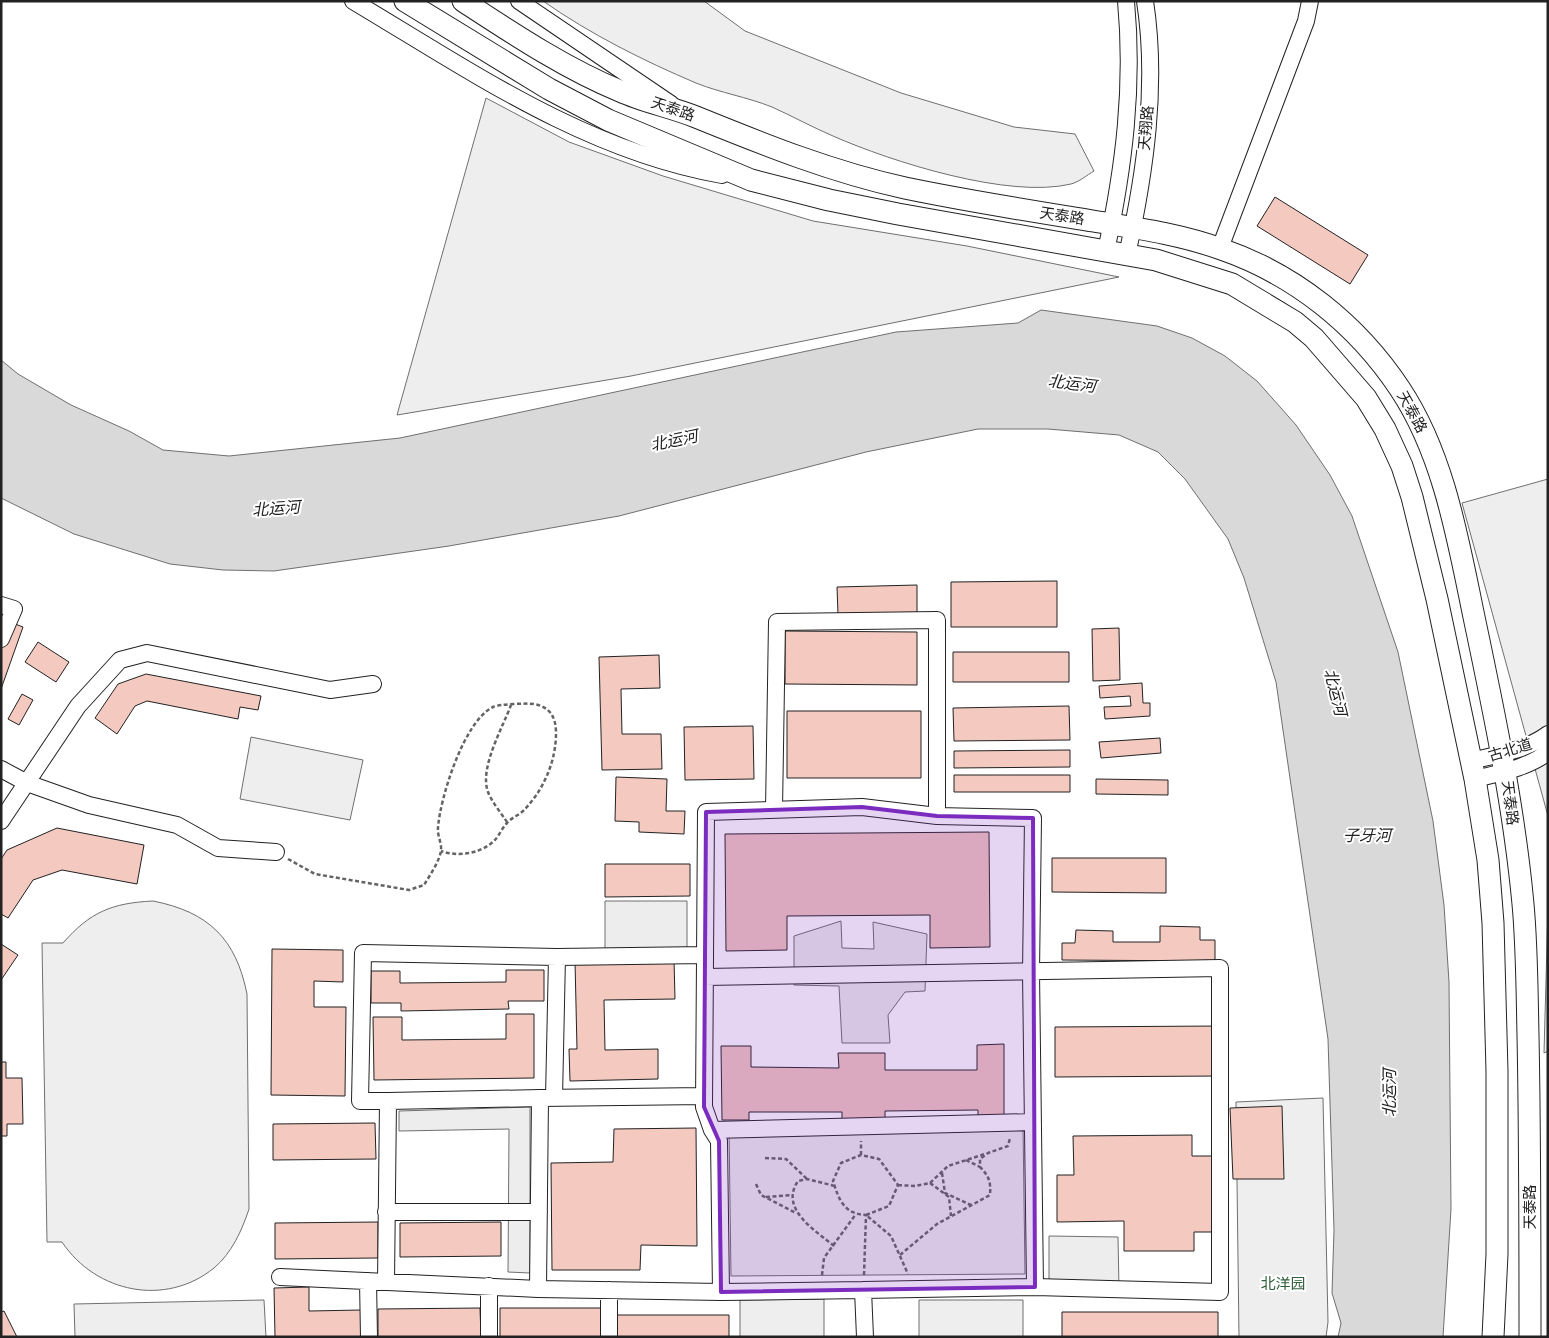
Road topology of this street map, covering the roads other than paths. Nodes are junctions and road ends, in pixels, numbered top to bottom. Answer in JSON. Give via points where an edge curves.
{"nodes":[{"id":1,"x":353,"y":1,"type":"edge"},
{"id":2,"x":404,"y":1,"type":"edge"},
{"id":3,"x":463,"y":1,"type":"edge"},
{"id":4,"x":479,"y":1,"type":"edge"},
{"id":5,"x":519,"y":1,"type":"edge"},
{"id":6,"x":1126,"y":1,"type":"edge"},
{"id":7,"x":1145,"y":1,"type":"edge"},
{"id":8,"x":1310,"y":1,"type":"edge"},
{"id":9,"x":568,"y":64,"type":"junction"},
{"id":10,"x":684,"y":112,"type":"junction"},
{"id":11,"x":751,"y":180,"type":"junction"},
{"id":12,"x":1112,"y":224,"type":"junction"},
{"id":13,"x":1133,"y":227,"type":"junction"},
{"id":14,"x":1220,"y":248,"type":"junction"},
{"id":15,"x":1106,"y":251,"type":"junction"},
{"id":16,"x":1127,"y":255,"type":"junction"},
{"id":17,"x":1,"y":605,"type":"edge"},
{"id":18,"x":1,"y":639,"type":"edge"},
{"id":19,"x":373,"y":684,"type":"dead end"},
{"id":20,"x":1548,"y":734,"type":"edge"},
{"id":21,"x":1548,"y":752,"type":"edge"},
{"id":22,"x":1504,"y":762,"type":"junction"},
{"id":23,"x":1,"y":769,"type":"edge"},
{"id":24,"x":1473,"y":770,"type":"junction"},
{"id":25,"x":27,"y":782,"type":"junction"},
{"id":26,"x":774,"y":810,"type":"junction"},
{"id":27,"x":937,"y":816,"type":"junction"},
{"id":28,"x":1,"y":821,"type":"edge"},
{"id":29,"x":276,"y":852,"type":"road end"},
{"id":30,"x":705,"y":955,"type":"junction"},
{"id":31,"x":557,"y":957,"type":"junction"},
{"id":32,"x":1031,"y":972,"type":"junction"},
{"id":33,"x":705,"y":976,"type":"junction"},
{"id":34,"x":704,"y":1096,"type":"junction"},
{"id":35,"x":547,"y":1098,"type":"junction"},
{"id":36,"x":388,"y":1101,"type":"junction"},
{"id":37,"x":1032,"y":1122,"type":"junction"},
{"id":38,"x":712,"y":1130,"type":"junction"},
{"id":39,"x":386,"y":1212,"type":"junction"},
{"id":40,"x":539,"y":1212,"type":"junction"},
{"id":41,"x":280,"y":1277,"type":"dead end"},
{"id":42,"x":368,"y":1281,"type":"junction"},
{"id":43,"x":386,"y":1282,"type":"junction"},
{"id":44,"x":489,"y":1286,"type":"junction"},
{"id":45,"x":1035,"y":1287,"type":"junction"},
{"id":46,"x":538,"y":1289,"type":"junction"},
{"id":47,"x":609,"y":1290,"type":"junction"},
{"id":48,"x":863,"y":1290,"type":"junction"},
{"id":49,"x":721,"y":1292,"type":"junction"},
{"id":50,"x":369,"y":1337,"type":"edge"},
{"id":51,"x":489,"y":1337,"type":"edge"},
{"id":52,"x":609,"y":1337,"type":"edge"},
{"id":53,"x":865,"y":1337,"type":"edge"},
{"id":54,"x":1493,"y":1337,"type":"edge"},
{"id":55,"x":1530,"y":1337,"type":"edge"}],
"edges":[{"from":1,"to":11,"type":"street","via":[[510,96],[563,122],[621,147],[708,172]]},
{"from":2,"to":11,"type":"main road","name":"天泰路","via":[[549,89],[608,120]]},
{"from":3,"to":9,"type":"main road"},
{"from":4,"to":9,"type":"main road"},
{"from":5,"to":10,"type":"street"},
{"from":6,"to":12,"type":"street","name":"天翔路","via":[[1130,78],[1128,122]]},
{"from":7,"to":13,"type":"street","name":"天翔路","via":[[1149,26],[1148,130]]},
{"from":8,"to":14,"type":"street","via":[[1306,21]]},
{"from":9,"to":10,"type":"main road","name":"天泰路","via":[[621,92]]},
{"from":10,"to":12,"type":"main road","name":"天泰路","via":[[817,165],[849,174],[905,188]]},
{"from":11,"to":15,"type":"main road","name":"天泰路","via":[[846,204]]},
{"from":12,"to":13,"type":"main road","name":"天泰路"},
{"from":12,"to":15,"type":"street","name":"天翔路"},
{"from":13,"to":14,"type":"main road","name":"天泰路"},
{"from":13,"to":16,"type":"street","name":"天翔路"},
{"from":14,"to":22,"type":"main road","name":"天泰路","via":[[1284,278],[1326,306],[1362,340],[1402,391],[1427,439],[1444,489],[1463,563]]},
{"from":15,"to":16,"type":"main road","name":"天泰路"},
{"from":16,"to":24,"type":"main road","name":"天泰路","via":[[1204,273],[1255,296],[1314,338],[1366,398],[1385,429],[1412,497]]},
{"from":17,"to":18,"type":"street","via":[[14,609]]},
{"from":19,"to":25,"type":"street","via":[[330,690],[147,653],[120,660],[78,706]]},
{"from":20,"to":22,"type":"street","name":"古北道"},
{"from":21,"to":22,"type":"street","name":"古北道","via":[[1541,758]]},
{"from":22,"to":24,"type":"street","name":"古北道"},
{"from":22,"to":55,"type":"main road","name":"天泰路","via":[[1524,907],[1530,1122]]},
{"from":23,"to":25,"type":"street"},
{"from":24,"to":54,"type":"main road","name":"天泰路","via":[[1488,860],[1495,977],[1497,1254]]},
{"from":25,"to":28,"type":"street"},
{"from":25,"to":29,"type":"street","via":[[89,806],[176,825],[218,848]]},
{"from":26,"to":27,"type":"street","via":[[862,807]]},
{"from":26,"to":27,"type":"street","via":[[777,622],[936,620]]},
{"from":26,"to":30,"type":"street","via":[[706,812]]},
{"from":27,"to":32,"type":"street","via":[[1033,818]]},
{"from":30,"to":31,"type":"street"},
{"from":30,"to":33,"type":"street"},
{"from":31,"to":35,"type":"street"},
{"from":31,"to":36,"type":"street","via":[[363,953],[360,1101]]},
{"from":32,"to":33,"type":"street"},
{"from":32,"to":37,"type":"street"},
{"from":32,"to":45,"type":"street","via":[[1220,968],[1220,1292]]},
{"from":33,"to":34,"type":"street"},
{"from":34,"to":35,"type":"street"},
{"from":34,"to":38,"type":"street","via":[[704,1108]]},
{"from":35,"to":36,"type":"street"},
{"from":35,"to":40,"type":"street"},
{"from":36,"to":39,"type":"street"},
{"from":37,"to":38,"type":"street"},
{"from":37,"to":45,"type":"street"},
{"from":38,"to":49,"type":"street","via":[[719,1141]]},
{"from":39,"to":40,"type":"street"},
{"from":39,"to":43,"type":"street"},
{"from":40,"to":46,"type":"street"},
{"from":41,"to":42,"type":"street"},
{"from":42,"to":43,"type":"street"},
{"from":42,"to":50,"type":"street"},
{"from":43,"to":44,"type":"street"},
{"from":44,"to":46,"type":"street"},
{"from":44,"to":51,"type":"street"},
{"from":45,"to":48,"type":"street"},
{"from":46,"to":47,"type":"street"},
{"from":47,"to":49,"type":"street"},
{"from":47,"to":52,"type":"street"},
{"from":48,"to":49,"type":"street"},
{"from":48,"to":53,"type":"street"}]}
